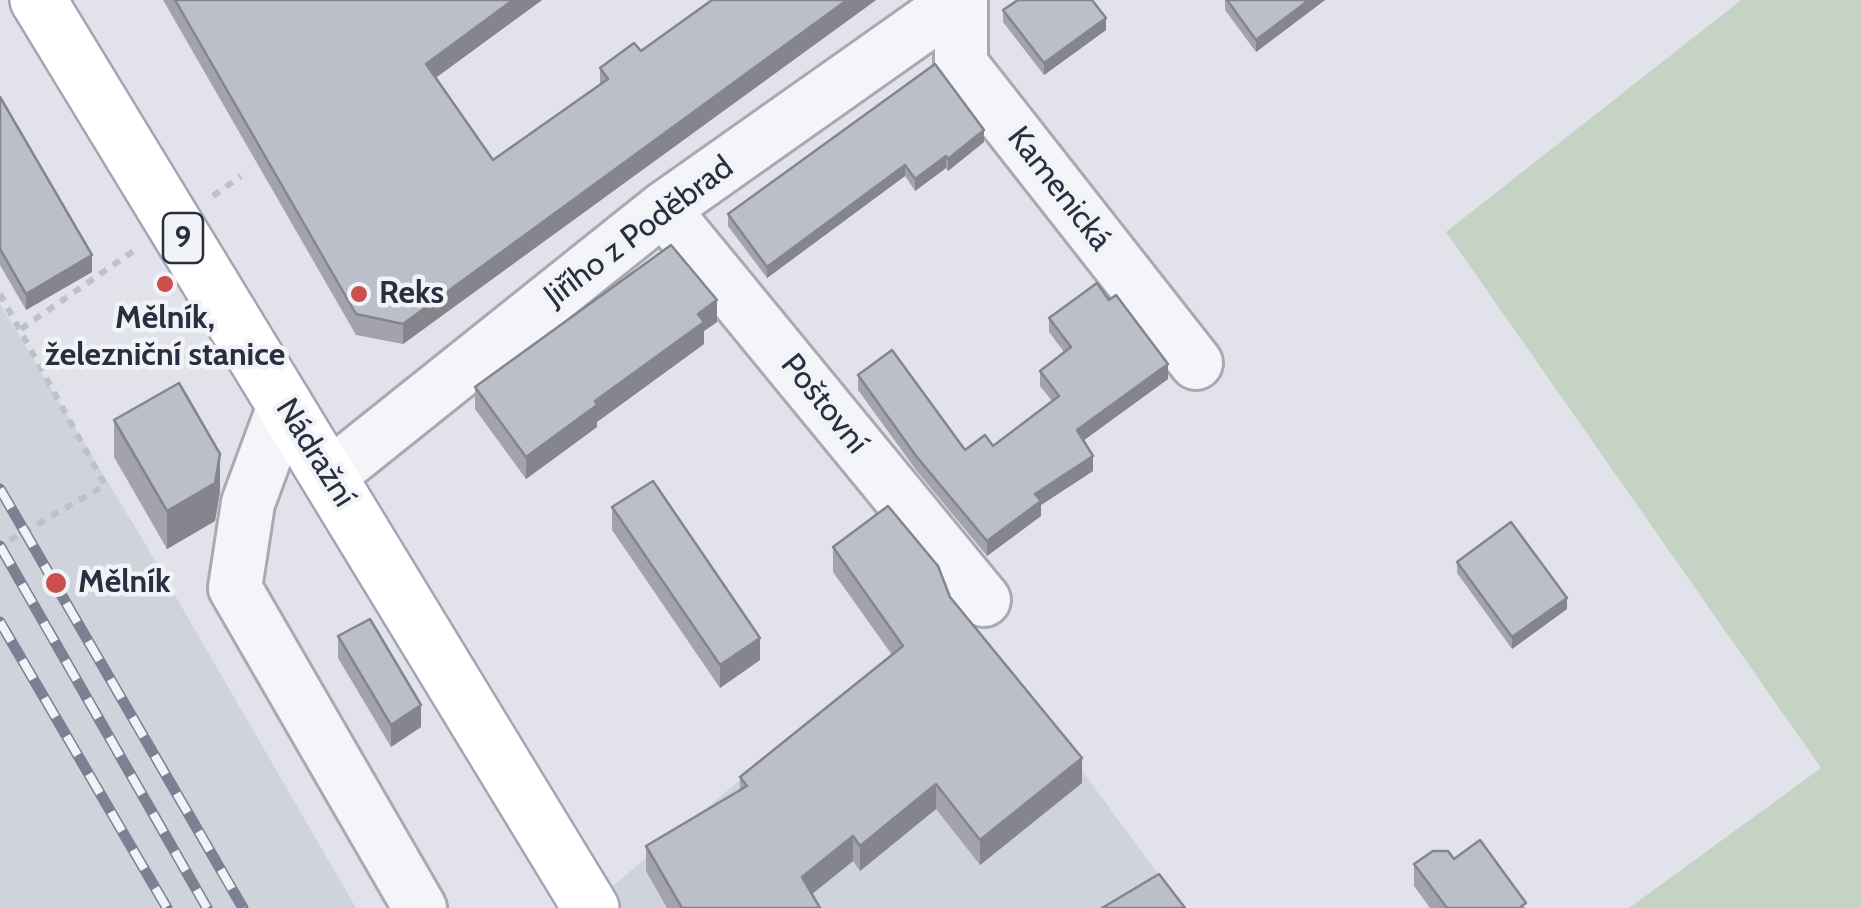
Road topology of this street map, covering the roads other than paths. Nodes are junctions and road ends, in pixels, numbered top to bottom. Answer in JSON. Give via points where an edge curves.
{"nodes":[{"id":1,"x":38,"y":0,"type":"edge"},
{"id":2,"x":960,"y":0,"type":"edge"},
{"id":3,"x":664,"y":209,"type":"junction"},
{"id":4,"x":1196,"y":364,"type":"dead end"},
{"id":5,"x":284,"y":404,"type":"junction"},
{"id":6,"x":329,"y":476,"type":"junction"},
{"id":7,"x":984,"y":600,"type":"dead end"},
{"id":8,"x":420,"y":908,"type":"edge"},
{"id":9,"x":591,"y":908,"type":"edge"}],
"edges":[{"from":1,"to":5,"type":"main road","name":"Nádražní","number":"9"},
{"from":2,"to":3,"type":"street","name":"Jiřího z Poděbrad"},
{"from":2,"to":4,"type":"street","name":"Kamenická","via":[[961,64]]},
{"from":3,"to":6,"type":"street","name":"Jiřího z Poděbrad"},
{"from":3,"to":7,"type":"street","name":"Poštovní"},
{"from":5,"to":6,"type":"main road","name":"Nádražní","number":"9"},
{"from":5,"to":8,"type":"street","via":[[248,503],[235,588]]},
{"from":6,"to":9,"type":"main road","name":"Nádražní","number":"9"}]}
